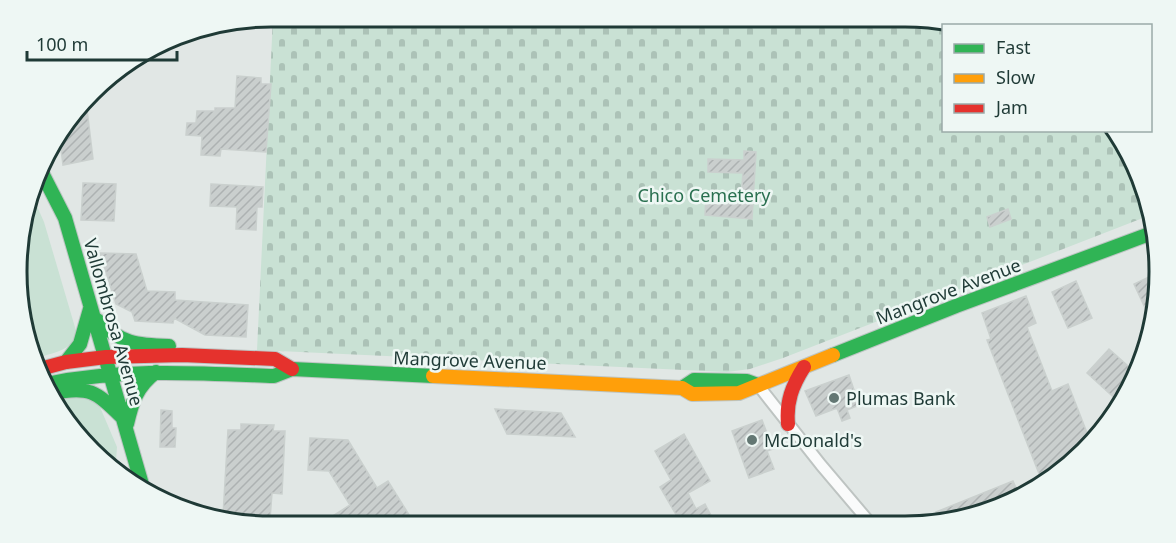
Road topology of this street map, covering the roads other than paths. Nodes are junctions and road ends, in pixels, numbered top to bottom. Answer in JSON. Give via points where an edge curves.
{"nodes":[{"id":1,"x":45,"y":180,"type":"edge"},
{"id":2,"x":1146,"y":235,"type":"edge"},
{"id":3,"x":92,"y":311,"type":"junction"},
{"id":4,"x":191,"y":355,"type":"junction"},
{"id":5,"x":106,"y":357,"type":"junction"},
{"id":6,"x":66,"y":362,"type":"junction"},
{"id":7,"x":47,"y":367,"type":"edge"},
{"id":8,"x":804,"y":367,"type":"junction"},
{"id":9,"x":292,"y":369,"type":"junction"},
{"id":10,"x":156,"y":372,"type":"junction"},
{"id":11,"x":111,"y":373,"type":"junction"},
{"id":12,"x":758,"y":385,"type":"junction"},
{"id":13,"x":56,"y":386,"type":"edge"},
{"id":14,"x":57,"y":389,"type":"edge"},
{"id":15,"x":125,"y":423,"type":"junction"},
{"id":16,"x":788,"y":424,"type":"junction"},
{"id":17,"x":140,"y":478,"type":"edge"},
{"id":18,"x":864,"y":516,"type":"edge"}],
"edges":[{"from":1,"to":3,"type":"street","name":"Vallombrosa Avenue","via":[[64,218]]},
{"from":2,"to":8,"type":"street","name":"Mangrove Avenue"},
{"from":3,"to":4,"type":"street","via":[[123,342],[171,346]]},
{"from":3,"to":5,"type":"street","name":"Vallombrosa Avenue"},
{"from":3,"to":6,"type":"street","via":[[83,342]]},
{"from":4,"to":5,"type":"street","name":"Mangrove Avenue"},
{"from":4,"to":9,"type":"street","name":"Mangrove Avenue","via":[[275,359]]},
{"from":5,"to":6,"type":"street","name":"Mangrove Avenue"},
{"from":5,"to":11,"type":"street","name":"Vallombrosa Avenue"},
{"from":6,"to":7,"type":"street","name":"Mangrove Avenue"},
{"from":8,"to":12,"type":"street","name":"Mangrove Avenue"},
{"from":8,"to":16,"type":"street","via":[[789,395]]},
{"from":9,"to":10,"type":"street","name":"Mangrove Avenue","via":[[274,376]]},
{"from":9,"to":12,"type":"street","name":"Mangrove Avenue","via":[[682,388],[694,380],[747,381]]},
{"from":10,"to":11,"type":"street","name":"Mangrove Avenue"},
{"from":10,"to":15,"type":"street","via":[[136,390]]},
{"from":11,"to":13,"type":"street","name":"Mangrove Avenue","via":[[94,374]]},
{"from":11,"to":15,"type":"street","name":"Vallombrosa Avenue"},
{"from":12,"to":16,"type":"street"},
{"from":14,"to":15,"type":"street","via":[[91,391]]},
{"from":15,"to":17,"type":"street","name":"Vallombrosa Avenue"},
{"from":16,"to":18,"type":"street"}]}
